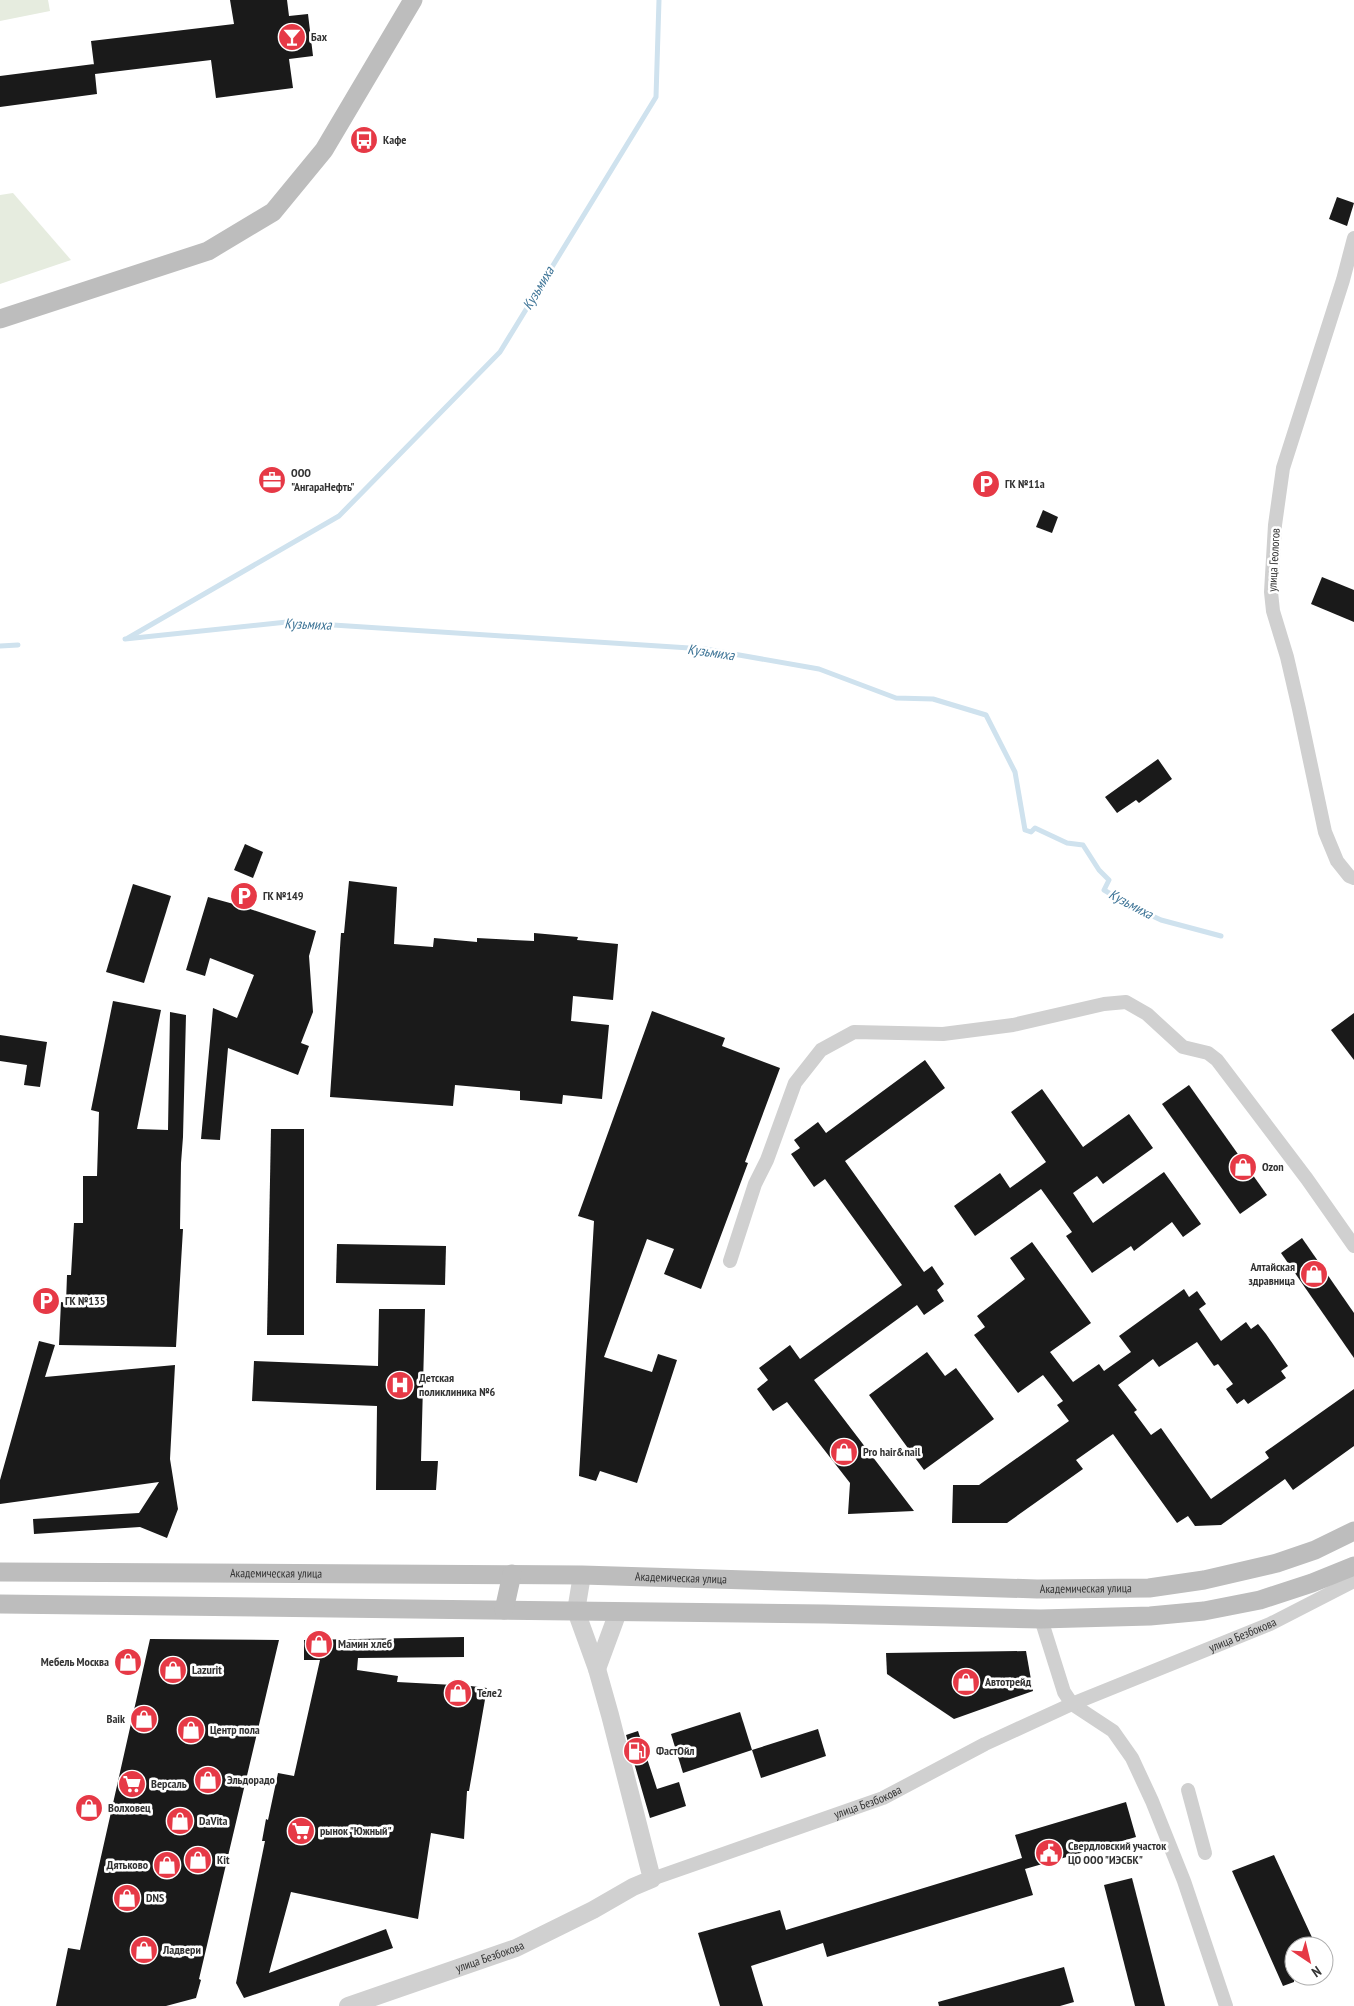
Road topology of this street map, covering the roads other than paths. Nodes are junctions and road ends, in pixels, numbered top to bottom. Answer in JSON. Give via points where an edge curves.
{"nodes":[{"id":1,"x":413,"y":0,"type":"edge"},
{"id":2,"x":1354,"y":238,"type":"edge"},
{"id":3,"x":0,"y":319,"type":"edge"},
{"id":4,"x":1354,"y":878,"type":"edge"},
{"id":5,"x":1354,"y":1246,"type":"edge"},
{"id":6,"x":730,"y":1261,"type":"dead end"},
{"id":7,"x":1354,"y":1531,"type":"edge"},
{"id":8,"x":1354,"y":1566,"type":"edge"},
{"id":9,"x":512,"y":1574,"type":"junction"},
{"id":10,"x":582,"y":1575,"type":"junction"},
{"id":11,"x":2,"y":1576,"type":"edge"},
{"id":12,"x":1354,"y":1581,"type":"edge"},
{"id":13,"x":0,"y":1604,"type":"edge"},
{"id":14,"x":504,"y":1610,"type":"junction"},
{"id":15,"x":576,"y":1611,"type":"junction"},
{"id":16,"x":618,"y":1612,"type":"junction"},
{"id":17,"x":1041,"y":1619,"type":"junction"},
{"id":18,"x":597,"y":1669,"type":"junction"},
{"id":19,"x":1072,"y":1704,"type":"junction"},
{"id":20,"x":1188,"y":1790,"type":"dead end"},
{"id":21,"x":1205,"y":1853,"type":"dead end"},
{"id":22,"x":652,"y":1879,"type":"junction"},
{"id":23,"x":348,"y":2006,"type":"edge"},
{"id":24,"x":1226,"y":2006,"type":"edge"}],
"edges":[{"from":1,"to":3,"type":"main road","via":[[324,150],[273,212],[208,251]]},
{"from":2,"to":4,"type":"street","name":"улица Геологов","via":[[1283,468],[1275,525],[1272,592],[1273,611],[1297,700],[1325,832],[1337,861]]},
{"from":5,"to":6,"type":"street","via":[[1217,1060],[1208,1053],[1183,1047],[1147,1014],[1126,1002],[1014,1025],[943,1034],[854,1032],[821,1050],[795,1083],[755,1184]]},
{"from":7,"to":10,"type":"main road","name":"Академическая улица","via":[[1316,1550],[1277,1563],[1204,1580],[1148,1588],[1037,1590]]},
{"from":8,"to":17,"type":"main road","via":[[1260,1600],[1204,1611]]},
{"from":9,"to":10,"type":"main road","name":"Академическая улица"},
{"from":9,"to":11,"type":"main road","name":"Академическая улица"},
{"from":9,"to":14,"type":"main road"},
{"from":10,"to":15,"type":"street"},
{"from":12,"to":19,"type":"street","name":"улица Безбокова","via":[[1270,1624]]},
{"from":13,"to":14,"type":"main road"},
{"from":14,"to":15,"type":"main road"},
{"from":15,"to":16,"type":"main road"},
{"from":15,"to":18,"type":"street"},
{"from":16,"to":17,"type":"main road"},
{"from":16,"to":18,"type":"street"},
{"from":17,"to":19,"type":"street","via":[[1064,1692]]},
{"from":18,"to":22,"type":"street"},
{"from":19,"to":22,"type":"street","name":"улица Безбокова","via":[[882,1798]]},
{"from":19,"to":24,"type":"street","via":[[1113,1731],[1132,1758],[1184,1881]]},
{"from":20,"to":21,"type":"street"},
{"from":22,"to":23,"type":"street","name":"улица Безбокова","via":[[516,1948]]}]}
